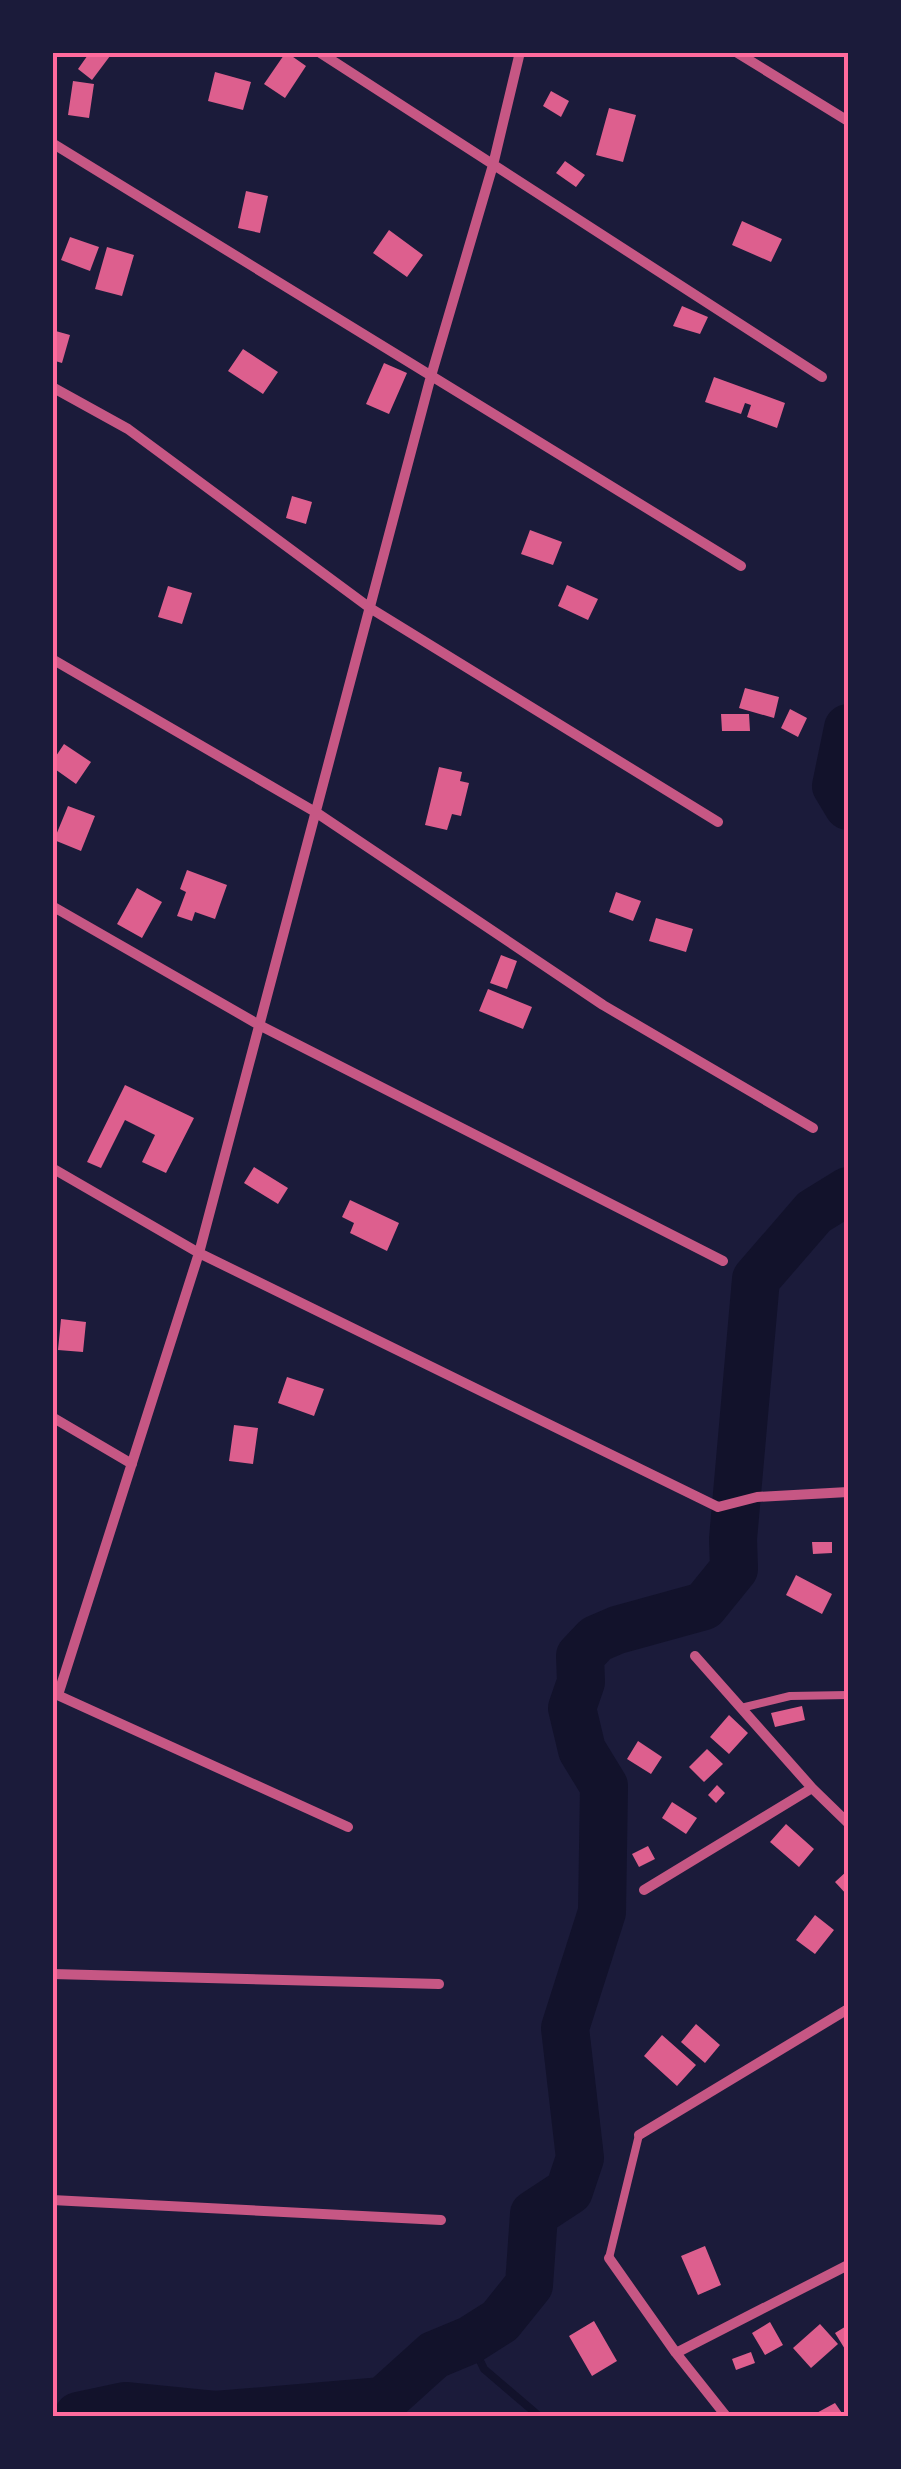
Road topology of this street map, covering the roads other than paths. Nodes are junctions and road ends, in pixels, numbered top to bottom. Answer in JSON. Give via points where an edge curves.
{"nodes":[{"id":1,"x":319,"y":52,"type":"edge"},
{"id":2,"x":520,"y":52,"type":"edge"},
{"id":3,"x":736,"y":52,"type":"edge"},
{"id":4,"x":848,"y":122,"type":"edge"},
{"id":5,"x":52,"y":142,"type":"edge"},
{"id":6,"x":493,"y":164,"type":"junction"},
{"id":7,"x":431,"y":376,"type":"junction"},
{"id":8,"x":822,"y":377,"type":"dead end"},
{"id":9,"x":52,"y":387,"type":"edge"},
{"id":10,"x":741,"y":566,"type":"dead end"},
{"id":11,"x":370,"y":608,"type":"junction"},
{"id":12,"x":52,"y":659,"type":"edge"},
{"id":13,"x":317,"y":813,"type":"junction"},
{"id":14,"x":718,"y":822,"type":"dead end"},
{"id":15,"x":52,"y":906,"type":"edge"},
{"id":16,"x":261,"y":1026,"type":"junction"},
{"id":17,"x":814,"y":1128,"type":"dead end"},
{"id":18,"x":52,"y":1168,"type":"edge"},
{"id":19,"x":199,"y":1253,"type":"junction"},
{"id":20,"x":723,"y":1261,"type":"dead end"},
{"id":21,"x":52,"y":1417,"type":"edge"},
{"id":22,"x":132,"y":1464,"type":"junction"},
{"id":23,"x":848,"y":1492,"type":"edge"},
{"id":24,"x":695,"y":1656,"type":"dead end"},
{"id":25,"x":55,"y":1694,"type":"edge"},
{"id":26,"x":848,"y":1696,"type":"edge"},
{"id":27,"x":741,"y":1708,"type":"junction"},
{"id":28,"x":812,"y":1788,"type":"junction"},
{"id":29,"x":848,"y":1823,"type":"edge"},
{"id":30,"x":348,"y":1827,"type":"dead end"},
{"id":31,"x":644,"y":1890,"type":"dead end"},
{"id":32,"x":52,"y":1974,"type":"edge"},
{"id":33,"x":439,"y":1984,"type":"dead end"},
{"id":34,"x":848,"y":2009,"type":"edge"},
{"id":35,"x":639,"y":2135,"type":"joint"},
{"id":36,"x":52,"y":2200,"type":"edge"},
{"id":37,"x":441,"y":2220,"type":"dead end"},
{"id":38,"x":608,"y":2258,"type":"joint"},
{"id":39,"x":848,"y":2265,"type":"edge"},
{"id":40,"x":676,"y":2354,"type":"junction"},
{"id":41,"x":726,"y":2416,"type":"edge"}],
"edges":[{"from":1,"to":6,"type":"street"},
{"from":2,"to":6,"type":"street"},
{"from":3,"to":4,"type":"street"},
{"from":5,"to":7,"type":"street"},
{"from":6,"to":7,"type":"street"},
{"from":6,"to":8,"type":"street"},
{"from":7,"to":10,"type":"street"},
{"from":7,"to":11,"type":"street"},
{"from":9,"to":11,"type":"street","via":[[128,429]]},
{"from":11,"to":13,"type":"street"},
{"from":11,"to":14,"type":"street"},
{"from":12,"to":13,"type":"street"},
{"from":13,"to":16,"type":"street"},
{"from":13,"to":17,"type":"street","via":[[603,1004]]},
{"from":15,"to":16,"type":"street"},
{"from":16,"to":19,"type":"street"},
{"from":16,"to":20,"type":"street"},
{"from":18,"to":19,"type":"street"},
{"from":19,"to":22,"type":"street"},
{"from":19,"to":23,"type":"street","via":[[718,1508],[757,1497]]},
{"from":21,"to":22,"type":"street"},
{"from":22,"to":25,"type":"street"},
{"from":24,"to":27,"type":"street"},
{"from":25,"to":30,"type":"street"},
{"from":26,"to":27,"type":"lane","via":[[790,1696]]},
{"from":27,"to":28,"type":"street"},
{"from":28,"to":29,"type":"street"},
{"from":28,"to":31,"type":"street"},
{"from":32,"to":33,"type":"street"},
{"from":34,"to":35,"type":"street"},
{"from":35,"to":38,"type":"lane"},
{"from":36,"to":37,"type":"street"},
{"from":38,"to":40,"type":"street"},
{"from":39,"to":40,"type":"street"},
{"from":40,"to":41,"type":"street"}]}
